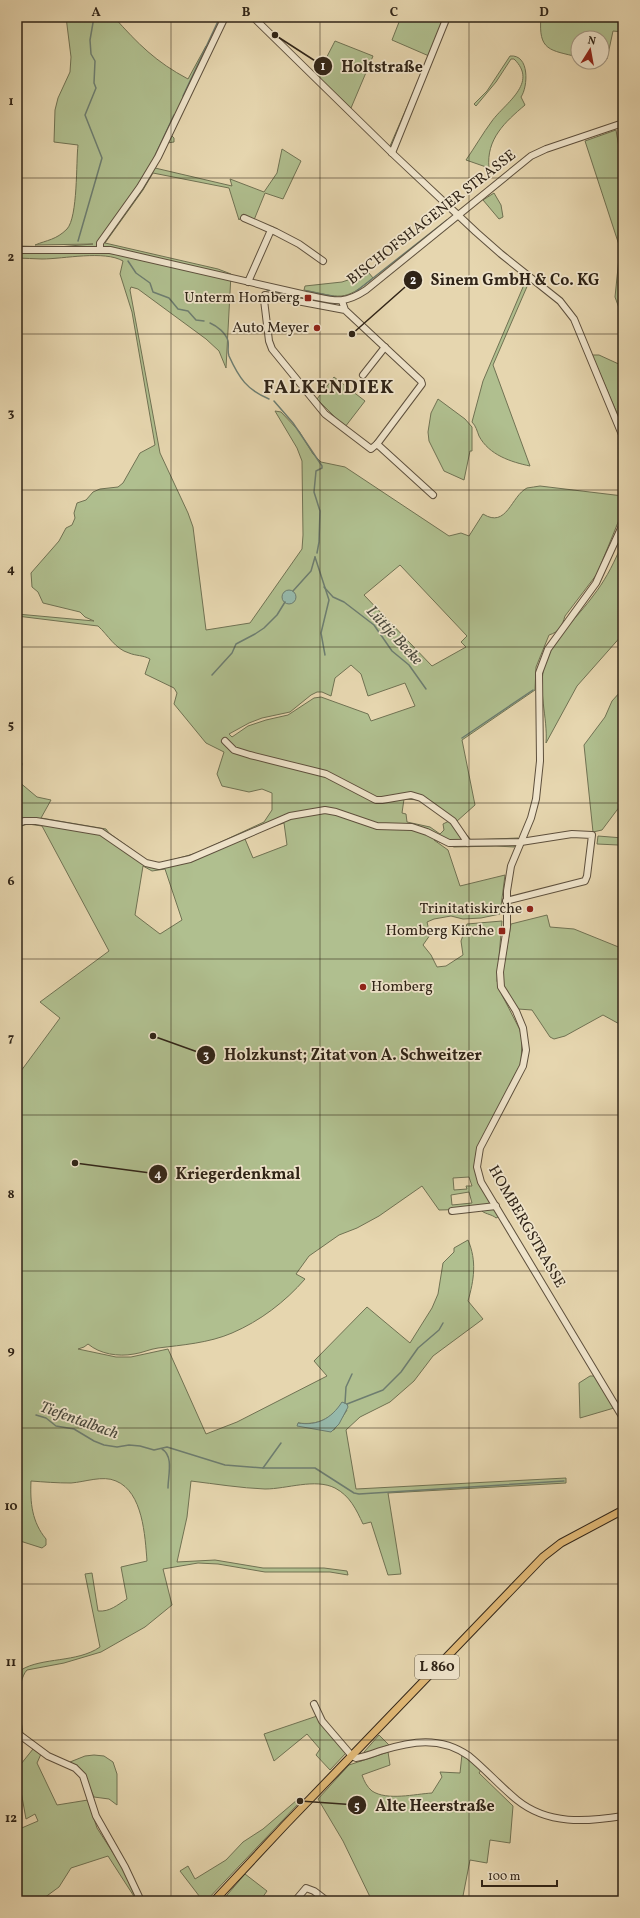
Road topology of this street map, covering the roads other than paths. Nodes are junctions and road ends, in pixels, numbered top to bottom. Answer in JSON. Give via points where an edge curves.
{"nodes":[{"id":1,"x":225,"y":17,"type":"edge"},
{"id":2,"x":253,"y":17,"type":"edge"},
{"id":3,"x":447,"y":17,"type":"edge"},
{"id":4,"x":623,"y":123,"type":"edge"},
{"id":5,"x":392,"y":153,"type":"junction"},
{"id":6,"x":458,"y":214,"type":"junction"},
{"id":7,"x":244,"y":218,"type":"dead end"},
{"id":8,"x":271,"y":230,"type":"junction"},
{"id":9,"x":100,"y":249,"type":"junction"},
{"id":10,"x":17,"y":250,"type":"edge"},
{"id":11,"x":323,"y":261,"type":"dead end"},
{"id":12,"x":248,"y":282,"type":"junction"},
{"id":13,"x":342,"y":301,"type":"junction"},
{"id":14,"x":345,"y":310,"type":"junction"},
{"id":15,"x":385,"y":347,"type":"junction"},
{"id":16,"x":364,"y":375,"type":"dead end"},
{"id":17,"x":623,"y":437,"type":"edge"},
{"id":18,"x":377,"y":444,"type":"junction"},
{"id":19,"x":432,"y":495,"type":"dead end"},
{"id":20,"x":623,"y":524,"type":"edge"},
{"id":21,"x":225,"y":741,"type":"dead end"},
{"id":22,"x":17,"y":824,"type":"edge"},
{"id":23,"x":521,"y":842,"type":"junction"},
{"id":24,"x":468,"y":843,"type":"junction"},
{"id":25,"x":506,"y":901,"type":"junction"},
{"id":26,"x":496,"y":1206,"type":"junction"},
{"id":27,"x":452,"y":1211,"type":"dead end"},
{"id":28,"x":623,"y":1418,"type":"edge"},
{"id":29,"x":623,"y":1510,"type":"edge"},
{"id":30,"x":314,"y":1704,"type":"dead end"},
{"id":31,"x":17,"y":1733,"type":"edge"},
{"id":32,"x":352,"y":1756,"type":"junction"},
{"id":33,"x":623,"y":1816,"type":"edge"},
{"id":34,"x":141,"y":1901,"type":"edge"},
{"id":35,"x":214,"y":1901,"type":"edge"},
{"id":36,"x":295,"y":1901,"type":"edge"},
{"id":37,"x":327,"y":1901,"type":"edge"}],
"edges":[{"from":1,"to":9,"type":"street","via":[[158,157],[100,243]]},
{"from":2,"to":5,"type":"street"},
{"from":3,"to":5,"type":"street"},
{"from":4,"to":6,"type":"street","name":"BISCHOFSHAGENER STRASSE","via":[[538,152]]},
{"from":5,"to":6,"type":"street"},
{"from":6,"to":13,"type":"street","name":"BISCHOFSHAGENER STRASSE","via":[[366,290],[356,297]]},
{"from":6,"to":17,"type":"street","via":[[501,254],[568,309]]},
{"from":7,"to":8,"type":"street"},
{"from":8,"to":11,"type":"street","via":[[299,244]]},
{"from":8,"to":12,"type":"street"},
{"from":9,"to":10,"type":"street","name":"BISCHOFSHAGENER STRASSE"},
{"from":9,"to":12,"type":"street","name":"BISCHOFSHAGENER STRASSE"},
{"from":12,"to":13,"type":"street","name":"BISCHOFSHAGENER STRASSE"},
{"from":13,"to":14,"type":"street"},
{"from":14,"to":15,"type":"street"},
{"from":14,"to":18,"type":"street","via":[[269,294],[264,296],[272,349],[330,418],[368,449],[373,449]]},
{"from":15,"to":16,"type":"street"},
{"from":15,"to":18,"type":"street","via":[[422,384]]},
{"from":18,"to":19,"type":"street"},
{"from":20,"to":23,"type":"street","name":"HOMBERGSTRASSE","via":[[596,583],[552,643],[541,665],[538,682],[538,789],[531,818]]},
{"from":21,"to":24,"type":"street","via":[[234,750],[326,774],[376,800],[411,795],[421,798],[453,821]]},
{"from":22,"to":24,"type":"street","via":[[36,821],[101,832],[151,866],[170,865],[190,859],[284,818],[325,810],[377,826],[412,827],[449,843]]},
{"from":23,"to":24,"type":"street"},
{"from":23,"to":25,"type":"street","name":"HOMBERGSTRASSE","via":[[511,866]]},
{"from":23,"to":25,"type":"street","via":[[572,834],[592,835],[587,876],[585,881]]},
{"from":25,"to":26,"type":"street","name":"HOMBERGSTRASSE","via":[[507,927],[500,982],[519,1018],[526,1050],[523,1066],[478,1154],[478,1174]]},
{"from":26,"to":27,"type":"street"},
{"from":26,"to":28,"type":"street","name":"HOMBERGSTRASSE"},
{"from":29,"to":32,"type":"main road","number":"L 860","via":[[561,1543],[543,1557]]},
{"from":30,"to":32,"type":"street","via":[[322,1721]]},
{"from":31,"to":34,"type":"street","via":[[48,1756],[75,1768],[83,1776],[96,1816],[126,1867]]},
{"from":32,"to":33,"type":"street","via":[[361,1758],[390,1748],[422,1742],[443,1744],[469,1756],[516,1800],[540,1813],[556,1818],[580,1820]]},
{"from":32,"to":35,"type":"main road","number":"L 860"},
{"from":36,"to":37,"type":"street","via":[[306,1888]]}]}
